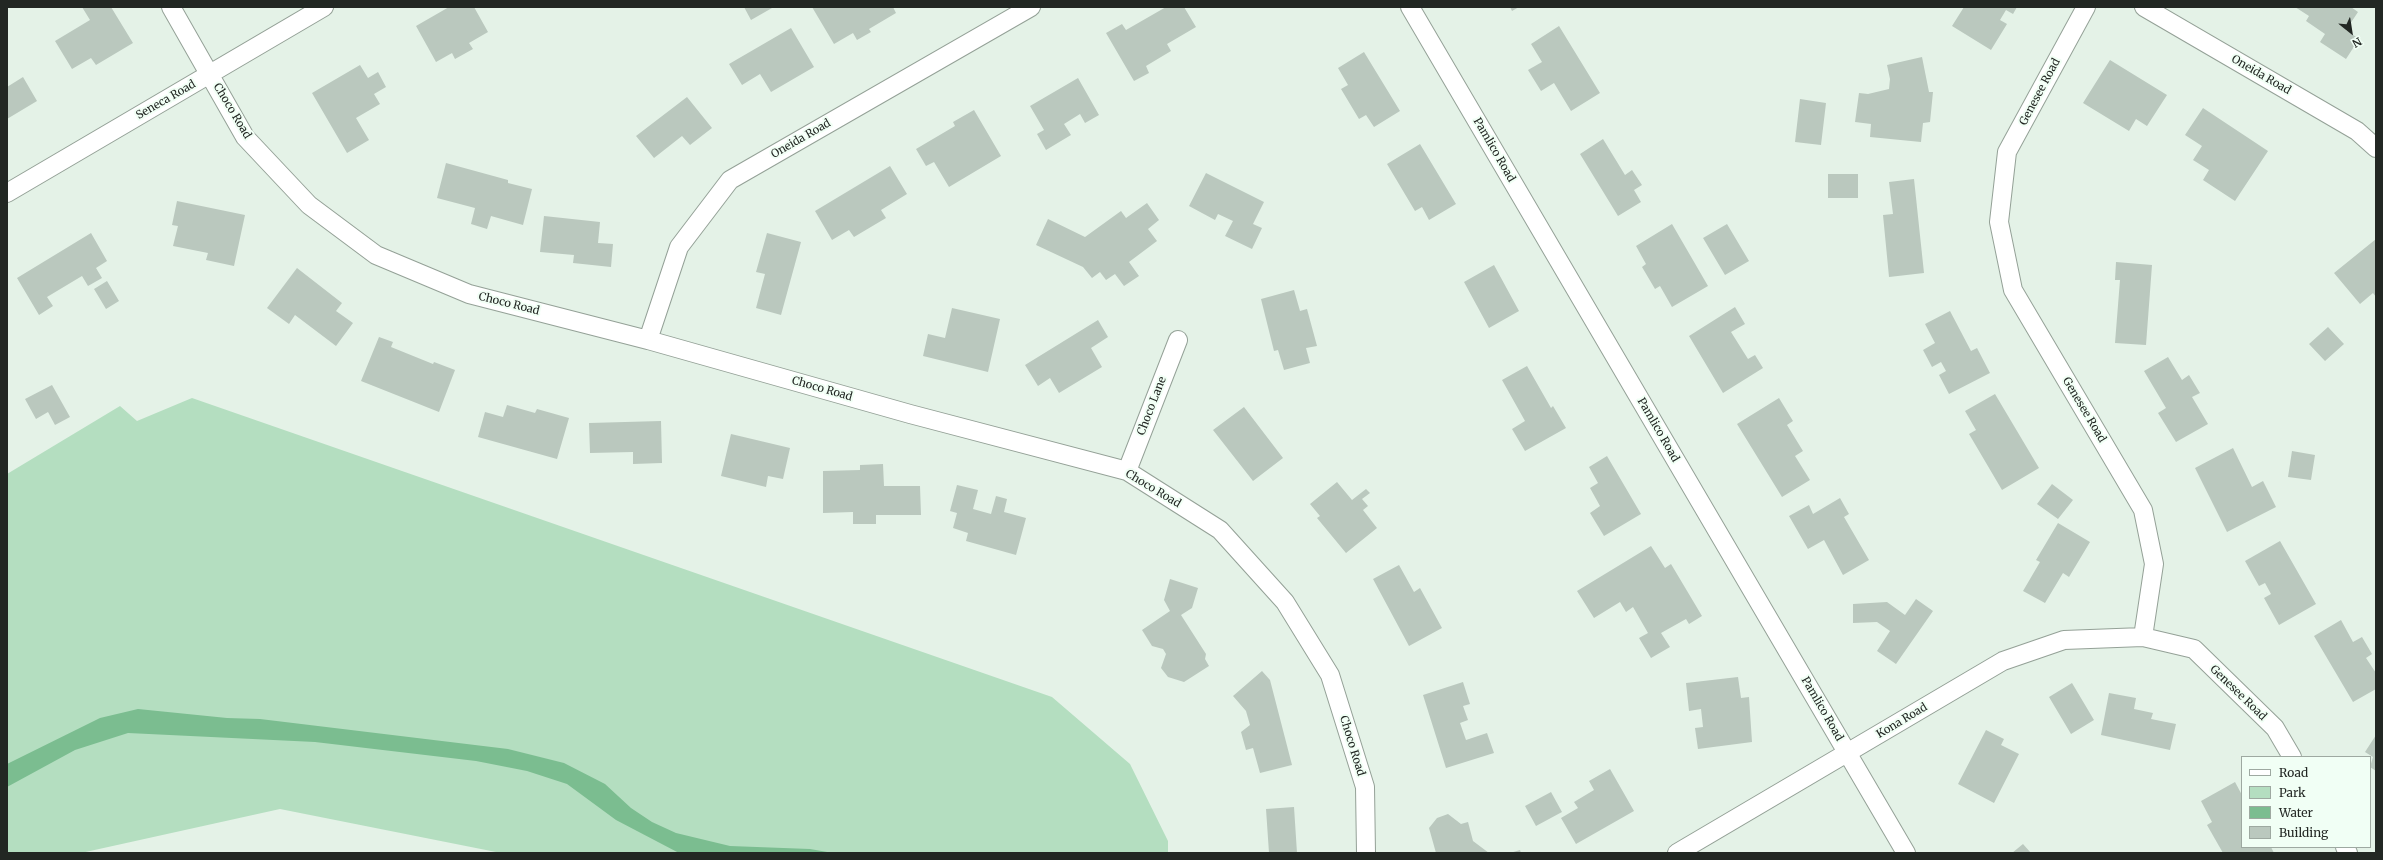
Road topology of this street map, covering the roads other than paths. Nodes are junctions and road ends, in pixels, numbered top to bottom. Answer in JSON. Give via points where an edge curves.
{"nodes":[{"id":1,"x":171,"y":7,"type":"edge"},
{"id":2,"x":324,"y":7,"type":"edge"},
{"id":3,"x":1031,"y":7,"type":"edge"},
{"id":4,"x":1410,"y":7,"type":"edge"},
{"id":5,"x":2086,"y":7,"type":"edge"},
{"id":6,"x":2144,"y":7,"type":"edge"},
{"id":7,"x":210,"y":74,"type":"junction"},
{"id":8,"x":2376,"y":148,"type":"edge"},
{"id":9,"x":7,"y":193,"type":"edge"},
{"id":10,"x":648,"y":340,"type":"junction"},
{"id":11,"x":1178,"y":340,"type":"dead end"},
{"id":12,"x":1127,"y":471,"type":"junction"},
{"id":13,"x":2143,"y":637,"type":"junction"},
{"id":14,"x":1849,"y":754,"type":"junction"},
{"id":15,"x":2291,"y":756,"type":"edge"},
{"id":16,"x":1366,"y":853,"type":"edge"},
{"id":17,"x":1677,"y":853,"type":"edge"},
{"id":18,"x":1906,"y":853,"type":"edge"}],
"edges":[{"from":1,"to":7,"type":"street","name":"Choco Road"},
{"from":2,"to":7,"type":"street","name":"Seneca Road"},
{"from":3,"to":10,"type":"street","name":"Oneida Road","via":[[730,180],[679,247]]},
{"from":4,"to":14,"type":"street","name":"Pamlico Road"},
{"from":5,"to":13,"type":"street","name":"Genesee Road","via":[[2007,152],[1999,222],[2013,290],[2143,510],[2154,564]]},
{"from":6,"to":8,"type":"street","name":"Oneida Road","via":[[2357,131]]},
{"from":7,"to":9,"type":"street","name":"Seneca Road"},
{"from":7,"to":10,"type":"street","name":"Choco Road","via":[[245,137],[309,206],[376,255],[469,294]]},
{"from":10,"to":12,"type":"street","name":"Choco Road","via":[[910,414]]},
{"from":11,"to":12,"type":"street","name":"Choco Lane"},
{"from":12,"to":16,"type":"street","name":"Choco Road","via":[[1220,530],[1285,602],[1330,675],[1365,787]]},
{"from":13,"to":14,"type":"street","name":"Kona Road","via":[[2064,640],[2003,661]]},
{"from":13,"to":15,"type":"street","name":"Genesee Road","via":[[2194,649],[2275,728]]},
{"from":14,"to":17,"type":"street","name":"Kona Road"},
{"from":14,"to":18,"type":"street","name":"Pamlico Road"}]}
